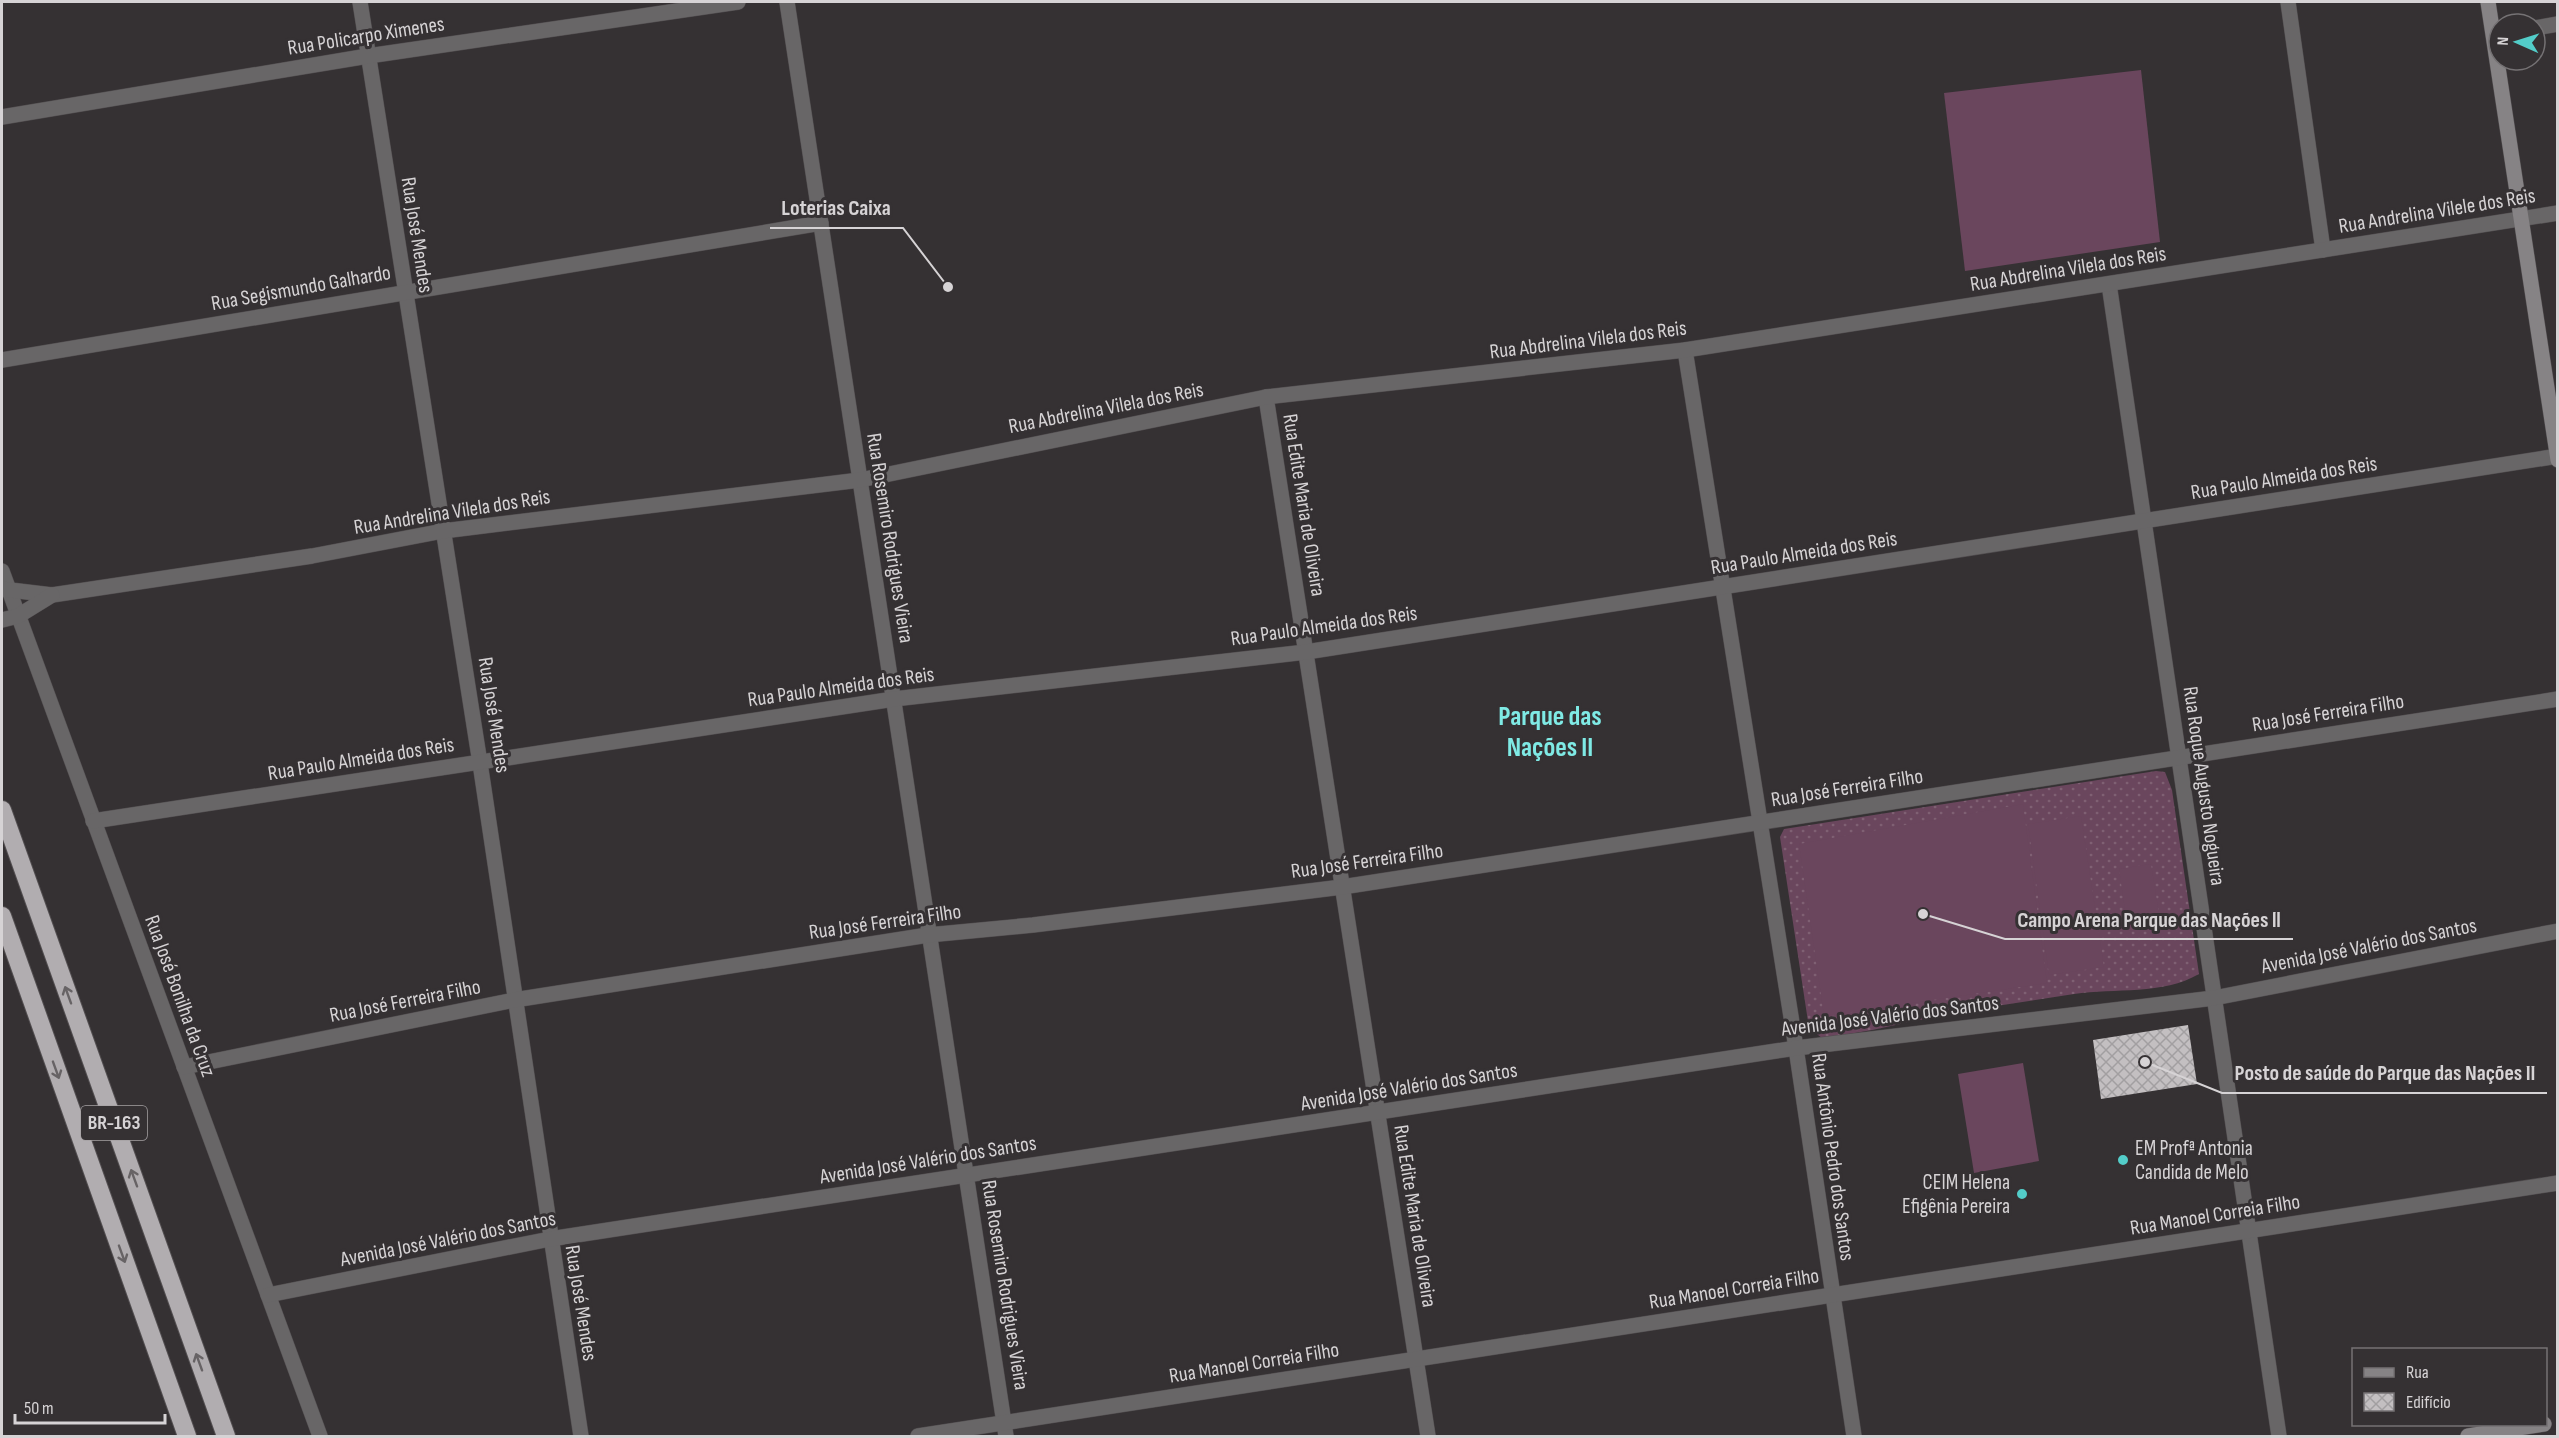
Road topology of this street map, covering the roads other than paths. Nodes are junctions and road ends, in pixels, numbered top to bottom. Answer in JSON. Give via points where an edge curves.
{"nodes":[{"id":1,"x":360,"y":2,"type":"edge"},
{"id":2,"x":738,"y":2,"type":"edge"},
{"id":3,"x":788,"y":2,"type":"edge"},
{"id":4,"x":2288,"y":2,"type":"edge"},
{"id":5,"x":368,"y":56,"type":"junction"},
{"id":6,"x":2501,"y":72,"type":"edge"},
{"id":7,"x":2,"y":117,"type":"edge"},
{"id":8,"x":2558,"y":213,"type":"edge"},
{"id":9,"x":2521,"y":219,"type":"junction"},
{"id":10,"x":821,"y":223,"type":"junction"},
{"id":11,"x":2323,"y":250,"type":"junction"},
{"id":12,"x":2109,"y":284,"type":"junction"},
{"id":13,"x":405,"y":291,"type":"junction"},
{"id":14,"x":1685,"y":350,"type":"junction"},
{"id":15,"x":2,"y":360,"type":"edge"},
{"id":16,"x":1266,"y":397,"type":"junction"},
{"id":17,"x":2557,"y":457,"type":"edge"},
{"id":18,"x":860,"y":480,"type":"junction"},
{"id":19,"x":2144,"y":521,"type":"junction"},
{"id":20,"x":443,"y":531,"type":"junction"},
{"id":21,"x":2,"y":571,"type":"edge"},
{"id":22,"x":1722,"y":587,"type":"junction"},
{"id":23,"x":5,"y":589,"type":"edge"},
{"id":24,"x":52,"y":595,"type":"junction"},
{"id":25,"x":18,"y":616,"type":"junction"},
{"id":26,"x":2,"y":620,"type":"edge"},
{"id":27,"x":1306,"y":652,"type":"junction"},
{"id":28,"x":894,"y":699,"type":"junction"},
{"id":29,"x":2558,"y":699,"type":"edge"},
{"id":30,"x":2178,"y":757,"type":"junction"},
{"id":31,"x":480,"y":763,"type":"junction"},
{"id":32,"x":2,"y":810,"type":"edge"},
{"id":33,"x":93,"y":821,"type":"junction"},
{"id":34,"x":1759,"y":823,"type":"junction"},
{"id":35,"x":1342,"y":887,"type":"junction"},
{"id":36,"x":2,"y":916,"type":"edge"},
{"id":37,"x":2558,"y":931,"type":"edge"},
{"id":38,"x":928,"y":935,"type":"junction"},
{"id":39,"x":2214,"y":998,"type":"junction"},
{"id":40,"x":514,"y":1000,"type":"junction"},
{"id":41,"x":1796,"y":1048,"type":"junction"},
{"id":42,"x":184,"y":1067,"type":"junction"},
{"id":43,"x":1378,"y":1113,"type":"junction"},
{"id":44,"x":967,"y":1176,"type":"junction"},
{"id":45,"x":2558,"y":1183,"type":"edge"},
{"id":46,"x":2248,"y":1231,"type":"junction"},
{"id":47,"x":550,"y":1239,"type":"junction"},
{"id":48,"x":268,"y":1295,"type":"junction"},
{"id":49,"x":1833,"y":1295,"type":"junction"},
{"id":50,"x":1416,"y":1360,"type":"junction"},
{"id":51,"x":2533,"y":1426,"type":"edge"},
{"id":52,"x":1005,"y":1430,"type":"edge"},
{"id":53,"x":187,"y":1437,"type":"edge"},
{"id":54,"x":226,"y":1437,"type":"edge"},
{"id":55,"x":320,"y":1437,"type":"edge"},
{"id":56,"x":581,"y":1437,"type":"edge"},
{"id":57,"x":918,"y":1437,"type":"edge"},
{"id":58,"x":1428,"y":1437,"type":"edge"},
{"id":59,"x":1854,"y":1437,"type":"edge"},
{"id":60,"x":2279,"y":1437,"type":"edge"},
{"id":61,"x":2468,"y":1437,"type":"edge"}],
"edges":[{"from":1,"to":5,"type":"street","name":"Rua José Mendes"},
{"from":2,"to":5,"type":"street","name":"Rua Policarpo Ximenes"},
{"from":3,"to":10,"type":"street","name":"Rua Rosemiro Rodrigues Vieira"},
{"from":4,"to":11,"type":"street"},
{"from":5,"to":7,"type":"street","name":"Rua Policarpo Ximenes"},
{"from":5,"to":13,"type":"street","name":"Rua José Mendes"},
{"from":6,"to":9,"type":"street"},
{"from":8,"to":9,"type":"street","name":"Rua Andrelina Vilele dos Reis"},
{"from":9,"to":11,"type":"street","name":"Rua Andrelina Vilele dos Reis"},
{"from":9,"to":17,"type":"street"},
{"from":10,"to":13,"type":"street","name":"Rua Segismundo Galhardo"},
{"from":10,"to":18,"type":"street","name":"Rua Rosemiro Rodrigues Vieira"},
{"from":11,"to":12,"type":"street","name":"Rua Abdrelina Vilela dos Reis"},
{"from":12,"to":14,"type":"street","name":"Rua Abdrelina Vilela dos Reis"},
{"from":12,"to":19,"type":"street","name":"Rua Roque Augusto Nogueira"},
{"from":13,"to":15,"type":"street","name":"Rua Segismundo Galhardo"},
{"from":13,"to":20,"type":"street","name":"Rua José Mendes"},
{"from":14,"to":16,"type":"street","name":"Rua Abdrelina Vilela dos Reis"},
{"from":14,"to":22,"type":"street","name":"Rua Antônio Pedro dos Santos"},
{"from":16,"to":18,"type":"street","name":"Rua Abdrelina Vilela dos Reis"},
{"from":16,"to":27,"type":"street","name":"Rua Edite Maria de Oliveira"},
{"from":17,"to":19,"type":"street","name":"Rua Paulo Almeida dos Reis"},
{"from":18,"to":20,"type":"street","name":"Rua Andrelina Vilela dos Reis"},
{"from":18,"to":28,"type":"street","name":"Rua Rosemiro Rodrigues Vieira"},
{"from":19,"to":22,"type":"street","name":"Rua Paulo Almeida dos Reis"},
{"from":19,"to":30,"type":"street","name":"Rua Roque Augusto Nogueira"},
{"from":20,"to":24,"type":"street","name":"Rua Andrelina Vilela dos Reis","via":[[312,556]]},
{"from":20,"to":31,"type":"street","name":"Rua José Mendes"},
{"from":21,"to":23,"type":"street","name":"Rua José Bonilha da Cruz"},
{"from":22,"to":27,"type":"street","name":"Rua Paulo Almeida dos Reis"},
{"from":22,"to":34,"type":"street","name":"Rua Antônio Pedro dos Santos"},
{"from":23,"to":24,"type":"street"},
{"from":23,"to":25,"type":"street","name":"Rua José Bonilha da Cruz"},
{"from":24,"to":25,"type":"street"},
{"from":25,"to":26,"type":"street"},
{"from":25,"to":33,"type":"street","name":"Rua José Bonilha da Cruz"},
{"from":27,"to":28,"type":"street","name":"Rua Paulo Almeida dos Reis"},
{"from":27,"to":35,"type":"street","name":"Rua Edite Maria de Oliveira"},
{"from":28,"to":31,"type":"street","name":"Rua Paulo Almeida dos Reis"},
{"from":28,"to":38,"type":"street","name":"Rua Rosemiro Rodrigues Vieira"},
{"from":29,"to":30,"type":"street","name":"Rua José Ferreira Filho"},
{"from":30,"to":34,"type":"street","name":"Rua José Ferreira Filho"},
{"from":30,"to":39,"type":"street","name":"Rua Roque Augusto Nogueira"},
{"from":31,"to":33,"type":"street","name":"Rua Paulo Almeida dos Reis"},
{"from":31,"to":40,"type":"street","name":"Rua José Mendes"},
{"from":54,"to":32,"type":"highway","number":"BR-163","one_way":true},
{"from":33,"to":42,"type":"street","name":"Rua José Bonilha da Cruz"},
{"from":34,"to":35,"type":"street","name":"Rua José Ferreira Filho"},
{"from":34,"to":41,"type":"street","name":"Rua Antônio Pedro dos Santos"},
{"from":35,"to":38,"type":"street","name":"Rua José Ferreira Filho"},
{"from":35,"to":43,"type":"street","name":"Rua Edite Maria de Oliveira"},
{"from":36,"to":53,"type":"highway","number":"BR-163","one_way":true},
{"from":37,"to":39,"type":"street","name":"Avenida José Valério dos Santos"},
{"from":38,"to":40,"type":"street","name":"Rua José Ferreira Filho"},
{"from":38,"to":44,"type":"street","name":"Rua Rosemiro Rodrigues Vieira"},
{"from":39,"to":41,"type":"street","name":"Avenida José Valério dos Santos"},
{"from":39,"to":46,"type":"street","name":"Rua Roque Augusto Nogueira"},
{"from":40,"to":42,"type":"street","name":"Rua José Ferreira Filho"},
{"from":40,"to":47,"type":"street","name":"Rua José Mendes"},
{"from":41,"to":43,"type":"street","name":"Avenida José Valério dos Santos"},
{"from":41,"to":49,"type":"street","name":"Rua Antônio Pedro dos Santos"},
{"from":42,"to":48,"type":"street","name":"Rua José Bonilha da Cruz"},
{"from":43,"to":44,"type":"street","name":"Avenida José Valério dos Santos"},
{"from":43,"to":50,"type":"street","name":"Rua Edite Maria de Oliveira"},
{"from":44,"to":47,"type":"street","name":"Avenida José Valério dos Santos"},
{"from":44,"to":52,"type":"street","name":"Rua Rosemiro Rodrigues Vieira"},
{"from":45,"to":46,"type":"street","name":"Rua Manoel Correia Filho"},
{"from":46,"to":49,"type":"street","name":"Rua Manoel Correia Filho"},
{"from":46,"to":60,"type":"street","name":"Rua Roque Augusto Nogueira"},
{"from":47,"to":48,"type":"street","name":"Avenida José Valério dos Santos"},
{"from":47,"to":56,"type":"street","name":"Rua José Mendes"},
{"from":48,"to":55,"type":"street","name":"Rua José Bonilha da Cruz"},
{"from":49,"to":50,"type":"street","name":"Rua Manoel Correia Filho"},
{"from":49,"to":59,"type":"street","name":"Rua Antônio Pedro dos Santos"},
{"from":50,"to":52,"type":"street","name":"Rua Manoel Correia Filho"},
{"from":50,"to":58,"type":"street","name":"Rua Edite Maria de Oliveira"},
{"from":51,"to":61,"type":"street"},
{"from":52,"to":57,"type":"street","name":"Rua Manoel Correia Filho"}]}
